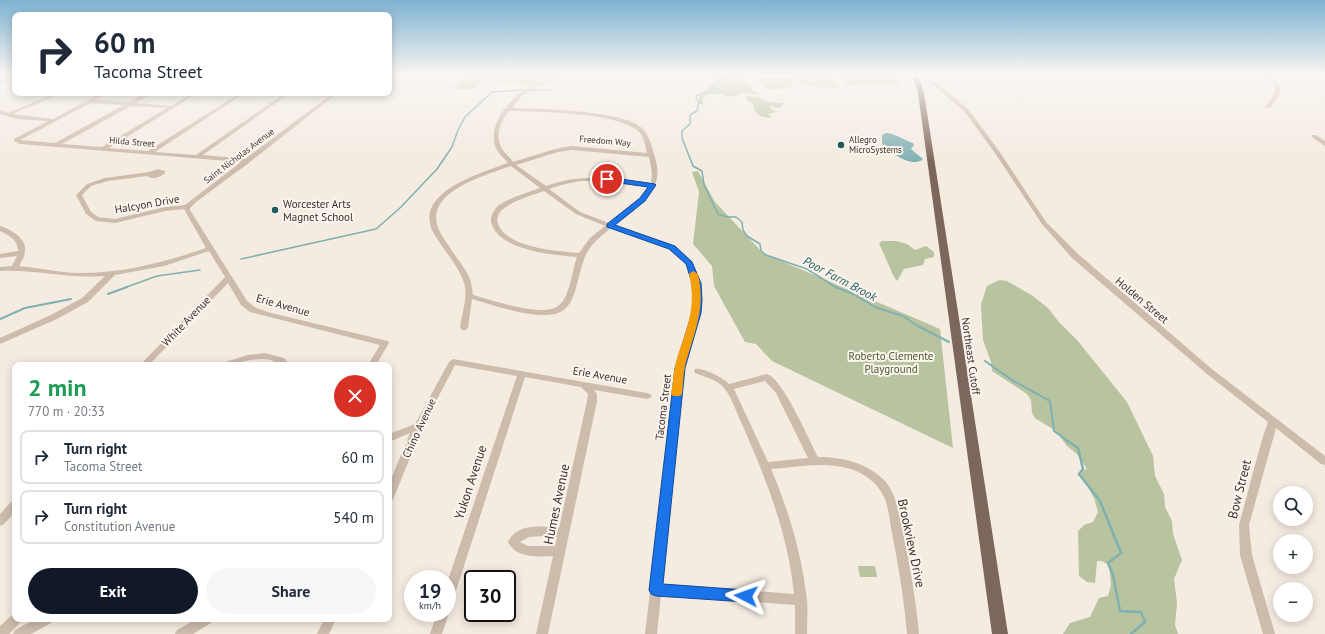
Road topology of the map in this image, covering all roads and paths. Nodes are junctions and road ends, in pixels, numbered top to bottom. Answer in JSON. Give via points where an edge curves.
{"nodes":[{"id":1,"x":34,"y":104,"type":"edge"},
{"id":2,"x":85,"y":104,"type":"edge"},
{"id":3,"x":124,"y":104,"type":"edge"},
{"id":4,"x":130,"y":104,"type":"junction"},
{"id":5,"x":177,"y":104,"type":"edge"},
{"id":6,"x":226,"y":104,"type":"edge"},
{"id":7,"x":273,"y":104,"type":"edge"},
{"id":8,"x":322,"y":104,"type":"edge"},
{"id":9,"x":513,"y":104,"type":"edge"},
{"id":10,"x":921,"y":104,"type":"edge"},
{"id":11,"x":959,"y":104,"type":"edge"},
{"id":12,"x":1271,"y":104,"type":"edge"},
{"id":13,"x":171,"y":107,"type":"junction"},
{"id":14,"x":1268,"y":108,"type":"dead end"},
{"id":15,"x":508,"y":109,"type":"junction"},
{"id":16,"x":0,"y":112,"type":"edge"},
{"id":17,"x":9,"y":114,"type":"junction"},
{"id":18,"x":52,"y":120,"type":"junction"},
{"id":19,"x":1314,"y":136,"type":"dead end"},
{"id":20,"x":1325,"y":144,"type":"edge"},
{"id":21,"x":56,"y":145,"type":"junction"},
{"id":22,"x":103,"y":149,"type":"junction"},
{"id":23,"x":149,"y":153,"type":"junction"},
{"id":24,"x":650,"y":155,"type":"junction"},
{"id":25,"x":197,"y":157,"type":"junction"},
{"id":26,"x":248,"y":161,"type":"junction"},
{"id":27,"x":512,"y":164,"type":"junction"},
{"id":28,"x":150,"y":174,"type":"dead end"},
{"id":29,"x":653,"y":185,"type":"junction"},
{"id":30,"x":546,"y":188,"type":"junction"},
{"id":31,"x":187,"y":207,"type":"junction"},
{"id":32,"x":610,"y":225,"type":"junction"},
{"id":33,"x":0,"y":228,"type":"edge"},
{"id":34,"x":209,"y":249,"type":"junction"},
{"id":35,"x":21,"y":253,"type":"junction"},
{"id":36,"x":581,"y":255,"type":"junction"},
{"id":37,"x":0,"y":256,"type":"edge"},
{"id":38,"x":15,"y":268,"type":"junction"},
{"id":39,"x":0,"y":269,"type":"edge"},
{"id":40,"x":113,"y":273,"type":"junction"},
{"id":41,"x":228,"y":278,"type":"junction"},
{"id":42,"x":469,"y":296,"type":"junction"},
{"id":43,"x":464,"y":328,"type":"dead end"},
{"id":44,"x":0,"y":341,"type":"edge"},
{"id":45,"x":147,"y":362,"type":"edge"},
{"id":46,"x":234,"y":362,"type":"edge"},
{"id":47,"x":282,"y":362,"type":"edge"},
{"id":48,"x":374,"y":362,"type":"edge"},
{"id":49,"x":454,"y":362,"type":"joint"},
{"id":50,"x":698,"y":371,"type":"dead end"},
{"id":51,"x":522,"y":374,"type":"junction"},
{"id":52,"x":583,"y":385,"type":"junction"},
{"id":53,"x":728,"y":387,"type":"junction"},
{"id":54,"x":648,"y":396,"type":"dead end"},
{"id":55,"x":1273,"y":422,"type":"junction"},
{"id":56,"x":418,"y":426,"type":"junction"},
{"id":57,"x":392,"y":437,"type":"edge"},
{"id":58,"x":1325,"y":460,"type":"edge"},
{"id":59,"x":815,"y":461,"type":"junction"},
{"id":60,"x":764,"y":466,"type":"junction"},
{"id":61,"x":392,"y":490,"type":"edge"},
{"id":62,"x":12,"y":508,"type":"edge"},
{"id":63,"x":0,"y":521,"type":"edge"},
{"id":64,"x":564,"y":533,"type":"junction"},
{"id":65,"x":560,"y":551,"type":"junction"},
{"id":66,"x":456,"y":573,"type":"edge"},
{"id":67,"x":656,"y":590,"type":"junction"},
{"id":68,"x":801,"y":600,"type":"junction"},
{"id":69,"x":13,"y":622,"type":"edge"},
{"id":70,"x":41,"y":622,"type":"edge"},
{"id":71,"x":201,"y":622,"type":"edge"},
{"id":72,"x":329,"y":622,"type":"edge"},
{"id":73,"x":440,"y":622,"type":"edge"},
{"id":74,"x":1,"y":634,"type":"edge"},
{"id":75,"x":19,"y":634,"type":"edge"},
{"id":76,"x":181,"y":634,"type":"edge"},
{"id":77,"x":323,"y":634,"type":"edge"},
{"id":78,"x":436,"y":634,"type":"edge"},
{"id":79,"x":542,"y":634,"type":"edge"},
{"id":80,"x":651,"y":634,"type":"edge"},
{"id":81,"x":801,"y":634,"type":"edge"},
{"id":82,"x":913,"y":634,"type":"edge"},
{"id":83,"x":1000,"y":634,"type":"edge"},
{"id":84,"x":1269,"y":634,"type":"edge"}],
"edges":[{"from":1,"to":17,"type":"street"},
{"from":2,"to":18,"type":"street"},
{"from":3,"to":4,"type":"street"},
{"from":4,"to":13,"type":"street"},
{"from":4,"to":21,"type":"street"},
{"from":5,"to":13,"type":"street"},
{"from":6,"to":23,"type":"street"},
{"from":7,"to":25,"type":"street"},
{"from":8,"to":26,"type":"street","name":"Saint Nicholas Avenue"},
{"from":9,"to":15,"type":"street","name":"Tacoma Street"},
{"from":10,"to":83,"type":"main road","name":"Northeast Cutoff"},
{"from":11,"to":55,"type":"street","name":"Holden Street","via":[[977,124],[1044,223],[1075,256],[1204,367]]},
{"from":12,"to":14,"type":"street"},
{"from":13,"to":22,"type":"street"},
{"from":15,"to":24,"type":"street","via":[[596,115],[617,119],[641,131]]},
{"from":15,"to":27,"type":"street","name":"Tacoma Street","via":[[498,126],[496,139],[501,151]]},
{"from":16,"to":17,"type":"street"},
{"from":17,"to":18,"type":"street"},
{"from":18,"to":21,"type":"street","name":"Hilda Street","via":[[16,140]]},
{"from":19,"to":20,"type":"street"},
{"from":21,"to":22,"type":"street","name":"Hilda Street"},
{"from":22,"to":23,"type":"street","name":"Hilda Street"},
{"from":23,"to":25,"type":"street","name":"Hilda Street"},
{"from":24,"to":27,"type":"street","name":"Freedom Way","via":[[569,148]]},
{"from":24,"to":29,"type":"street","via":[[655,171]]},
{"from":25,"to":26,"type":"street","name":"Hilda Street"},
{"from":26,"to":31,"type":"street","name":"Saint Nicholas Avenue"},
{"from":27,"to":30,"type":"street","name":"Tacoma Street"},
{"from":27,"to":42,"type":"street","via":[[460,184],[440,200],[434,211],[435,229],[467,280]]},
{"from":28,"to":31,"type":"street","name":"Halcyon Drive","via":[[107,179],[90,185],[79,195],[88,213],[96,220],[115,221],[165,208]]},
{"from":29,"to":30,"type":"street","via":[[587,178]]},
{"from":29,"to":32,"type":"street","via":[[642,199]]},
{"from":30,"to":32,"type":"street","name":"Tacoma Street","via":[[578,213]]},
{"from":30,"to":36,"type":"street","via":[[501,208],[494,218],[496,229],[505,237],[526,246]]},
{"from":31,"to":34,"type":"street","name":"Erie Avenue"},
{"from":32,"to":36,"type":"street","via":[[592,240]]},
{"from":32,"to":67,"type":"street","name":"Tacoma Street","via":[[672,247],[689,263],[697,283],[696,313],[680,368]]},
{"from":33,"to":35,"type":"street","via":[[19,241]]},
{"from":34,"to":40,"type":"street","via":[[159,265]]},
{"from":34,"to":41,"type":"street","name":"Erie Avenue"},
{"from":35,"to":37,"type":"street"},
{"from":35,"to":38,"type":"street"},
{"from":36,"to":42,"type":"street","via":[[568,300],[556,311],[537,312]]},
{"from":38,"to":39,"type":"street"},
{"from":38,"to":40,"type":"street","via":[[66,274]]},
{"from":40,"to":44,"type":"street","via":[[85,300]]},
{"from":41,"to":45,"type":"street","name":"White Avenue"},
{"from":41,"to":48,"type":"street","name":"Erie Avenue","via":[[244,303],[253,310],[385,343]]},
{"from":42,"to":43,"type":"street"},
{"from":46,"to":47,"type":"street","via":[[262,356],[277,358]]},
{"from":49,"to":51,"type":"street","name":"Erie Avenue"},
{"from":49,"to":56,"type":"street","name":"Chino Avenue"},
{"from":50,"to":53,"type":"street"},
{"from":51,"to":52,"type":"street","name":"Erie Avenue"},
{"from":51,"to":66,"type":"street","name":"Yukon Avenue"},
{"from":52,"to":54,"type":"street","name":"Erie Avenue"},
{"from":52,"to":64,"type":"street","name":"Humes Avenue","via":[[593,394]]},
{"from":53,"to":59,"type":"street","via":[[768,377],[780,391]]},
{"from":53,"to":60,"type":"street"},
{"from":55,"to":58,"type":"street","name":"Holden Street"},
{"from":55,"to":84,"type":"street","name":"Bow Street","via":[[1244,525],[1246,555]]},
{"from":56,"to":57,"type":"street"},
{"from":56,"to":61,"type":"street","name":"Chino Avenue"},
{"from":59,"to":60,"type":"street","name":"Brookview Drive"},
{"from":59,"to":82,"type":"street","name":"Brookview Drive","via":[[836,461],[854,466],[876,479],[885,490],[892,506],[905,567]]},
{"from":60,"to":68,"type":"street","via":[[785,518]]},
{"from":62,"to":63,"type":"street"},
{"from":64,"to":65,"type":"street","name":"Humes Avenue"},
{"from":64,"to":65,"type":"street","via":[[529,532],[520,535],[514,542],[515,546],[522,550]]},
{"from":65,"to":79,"type":"street","name":"Humes Avenue"},
{"from":67,"to":68,"type":"street"},
{"from":67,"to":80,"type":"street","name":"Tacoma Street"},
{"from":68,"to":81,"type":"street"},
{"from":69,"to":74,"type":"street"},
{"from":70,"to":75,"type":"street"},
{"from":71,"to":76,"type":"street"},
{"from":72,"to":77,"type":"street"},
{"from":73,"to":78,"type":"street"}]}
